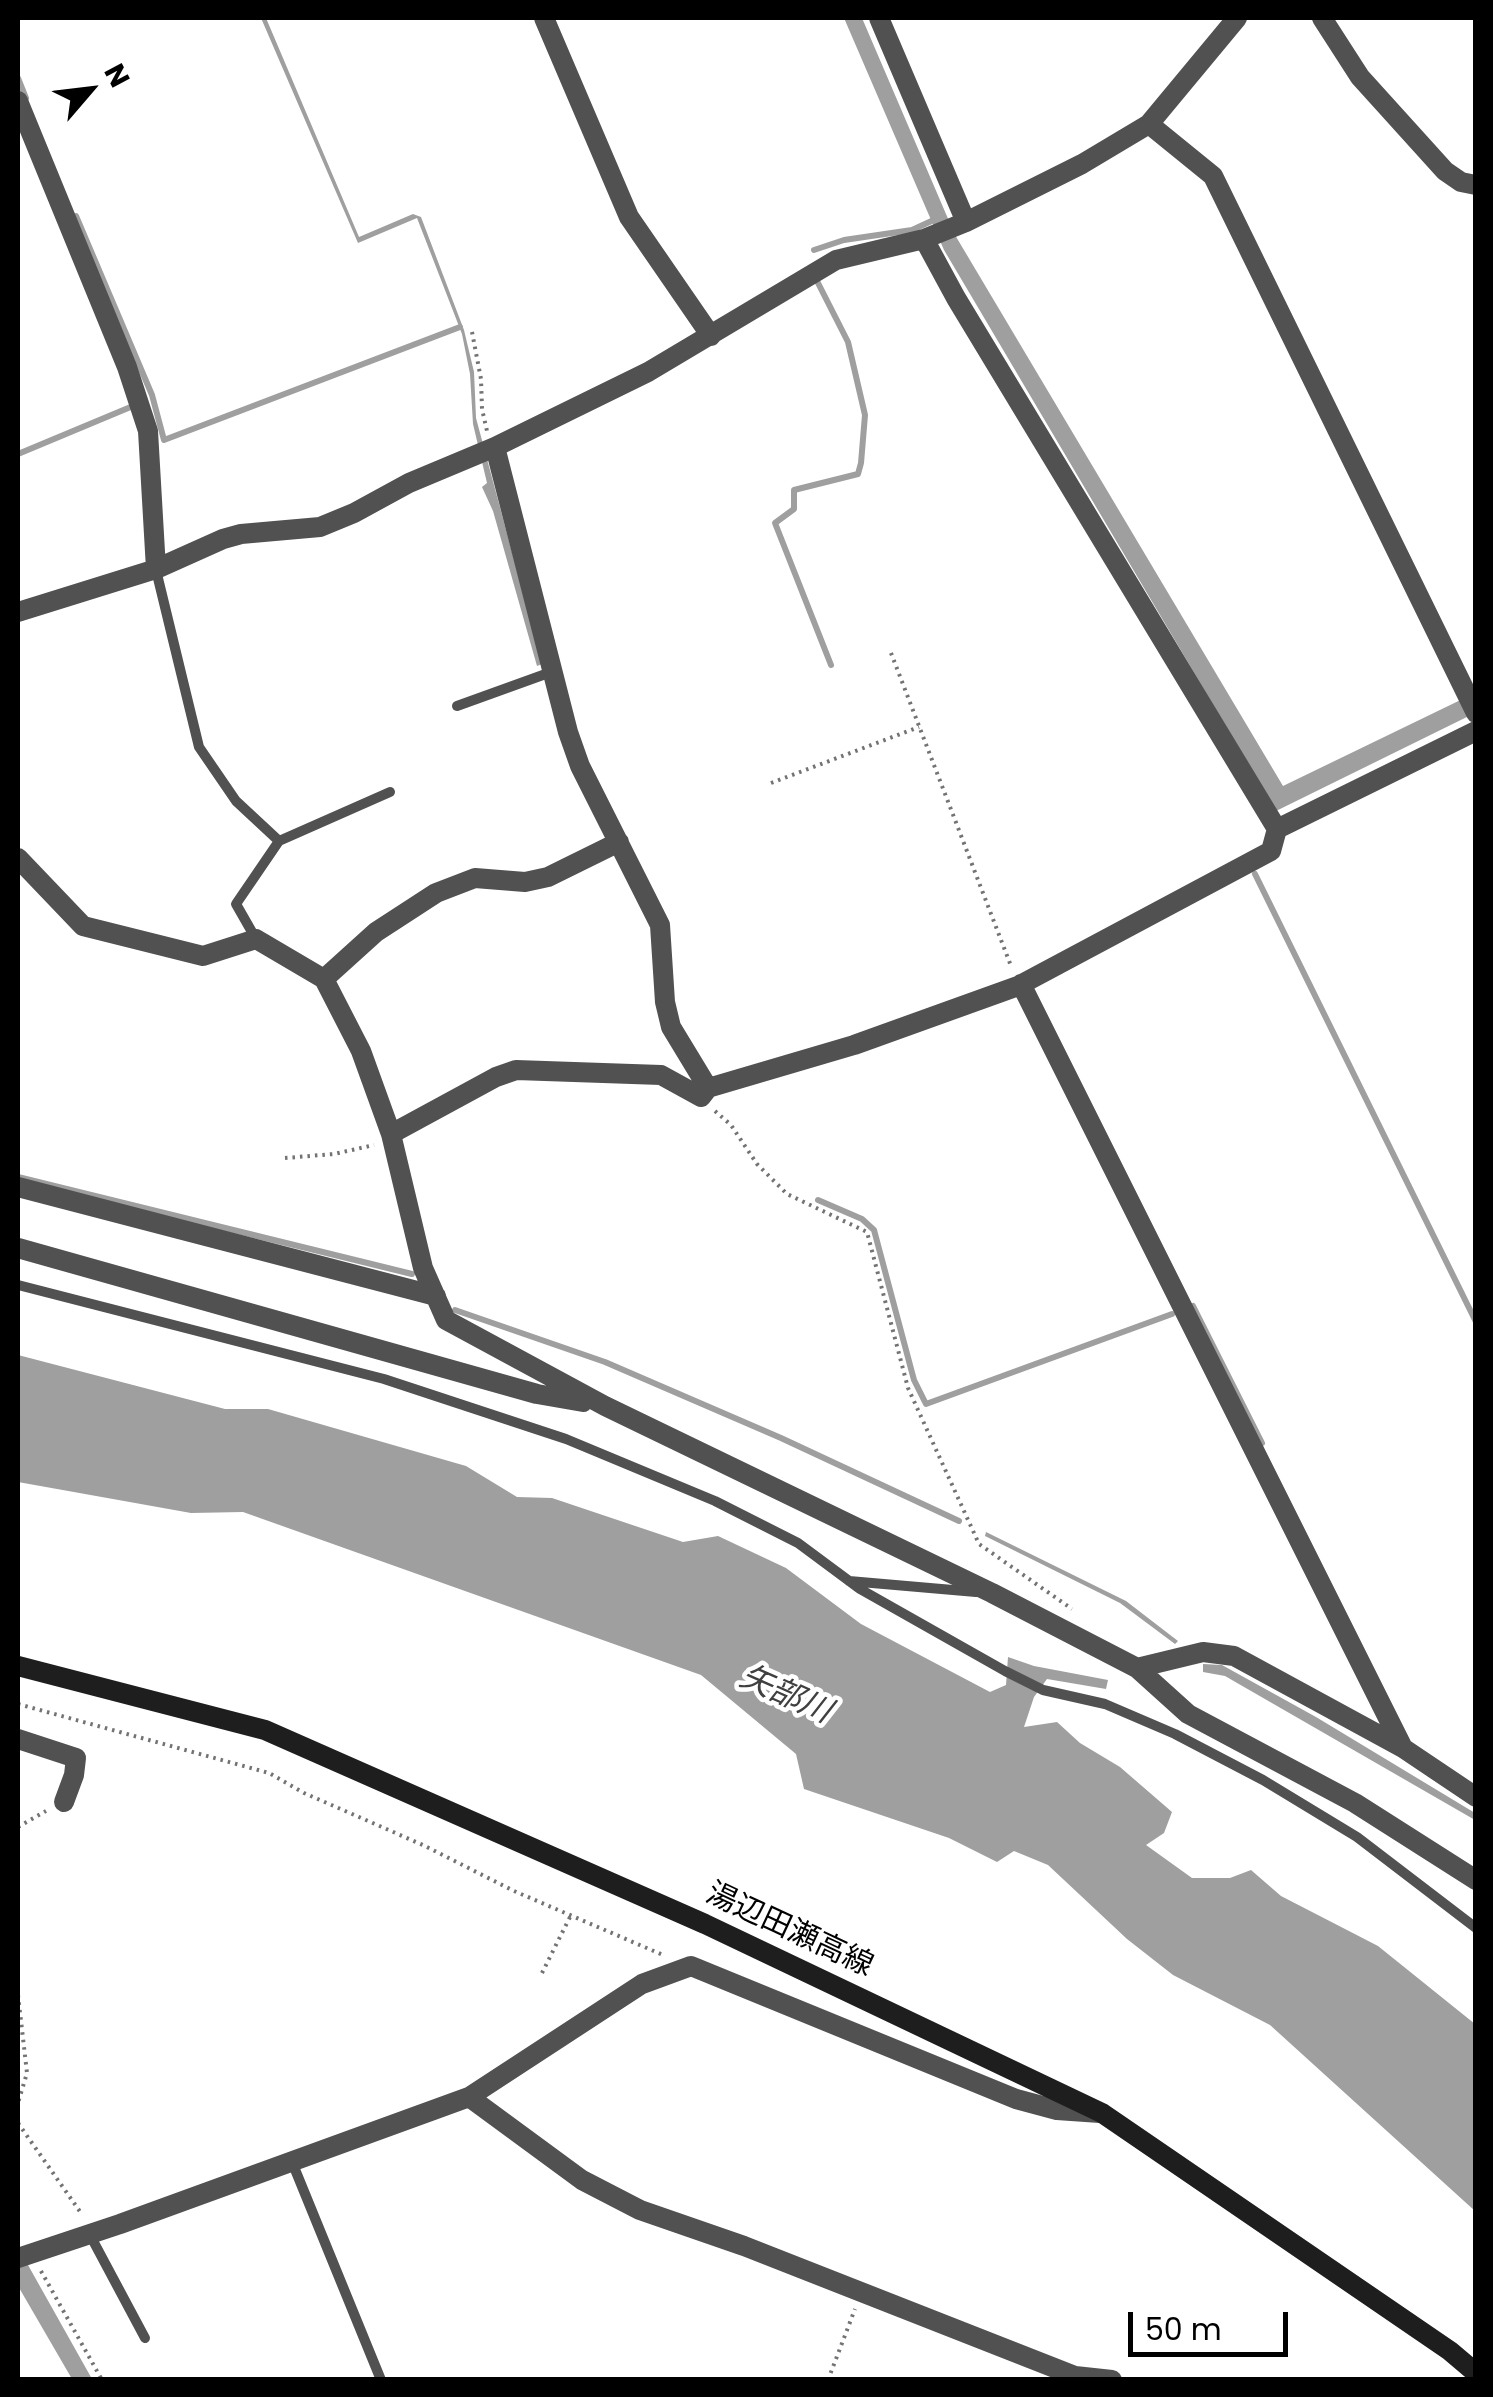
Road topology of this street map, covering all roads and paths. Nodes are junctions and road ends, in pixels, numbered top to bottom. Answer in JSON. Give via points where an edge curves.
{"nodes":[{"id":1,"x":544,"y":18,"type":"edge"},
{"id":2,"x":878,"y":18,"type":"edge"},
{"id":3,"x":1237,"y":18,"type":"edge"},
{"id":4,"x":1322,"y":18,"type":"edge"},
{"id":5,"x":18,"y":101,"type":"edge"},
{"id":6,"x":1149,"y":124,"type":"junction"},
{"id":7,"x":1476,"y":185,"type":"edge"},
{"id":8,"x":966,"y":222,"type":"junction"},
{"id":9,"x":924,"y":239,"type":"junction"},
{"id":10,"x":472,"y":332,"type":"dead end"},
{"id":11,"x":711,"y":336,"type":"junction"},
{"id":12,"x":493,"y":448,"type":"junction"},
{"id":13,"x":156,"y":569,"type":"junction"},
{"id":14,"x":18,"y":612,"type":"edge"},
{"id":15,"x":891,"y":653,"type":"dead end"},
{"id":16,"x":554,"y":671,"type":"junction"},
{"id":17,"x":1471,"y":703,"type":"edge"},
{"id":18,"x":457,"y":706,"type":"dead end"},
{"id":19,"x":919,"y":727,"type":"junction"},
{"id":20,"x":1476,"y":731,"type":"edge"},
{"id":21,"x":770,"y":784,"type":"dead end"},
{"id":22,"x":390,"y":792,"type":"dead end"},
{"id":23,"x":1277,"y":830,"type":"junction"},
{"id":24,"x":278,"y":841,"type":"junction"},
{"id":25,"x":619,"y":842,"type":"junction"},
{"id":26,"x":18,"y":858,"type":"edge"},
{"id":27,"x":256,"y":939,"type":"junction"},
{"id":28,"x":324,"y":980,"type":"junction"},
{"id":29,"x":1020,"y":985,"type":"junction"},
{"id":30,"x":704,"y":1092,"type":"junction"},
{"id":31,"x":392,"y":1138,"type":"junction"},
{"id":32,"x":285,"y":1158,"type":"dead end"},
{"id":33,"x":18,"y":1187,"type":"edge"},
{"id":34,"x":18,"y":1248,"type":"edge"},
{"id":35,"x":18,"y":1285,"type":"edge"},
{"id":36,"x":436,"y":1296,"type":"junction"},
{"id":37,"x":605,"y":1406,"type":"junction"},
{"id":38,"x":849,"y":1581,"type":"junction"},
{"id":39,"x":992,"y":1593,"type":"junction"},
{"id":40,"x":1075,"y":1611,"type":"dead end"},
{"id":41,"x":18,"y":1666,"type":"edge"},
{"id":42,"x":1136,"y":1668,"type":"junction"},
{"id":43,"x":18,"y":1704,"type":"edge"},
{"id":44,"x":18,"y":1739,"type":"edge"},
{"id":45,"x":1402,"y":1748,"type":"junction"},
{"id":46,"x":1476,"y":1798,"type":"edge"},
{"id":47,"x":64,"y":1802,"type":"joint"},
{"id":48,"x":18,"y":1827,"type":"edge"},
{"id":49,"x":1476,"y":1880,"type":"edge"},
{"id":50,"x":571,"y":1915,"type":"junction"},
{"id":51,"x":1476,"y":1928,"type":"edge"},
{"id":52,"x":691,"y":1966,"type":"junction"},
{"id":53,"x":542,"y":1973,"type":"dead end"},
{"id":54,"x":18,"y":1996,"type":"edge"},
{"id":55,"x":469,"y":2096,"type":"junction"},
{"id":56,"x":18,"y":2103,"type":"edge"},
{"id":57,"x":1102,"y":2113,"type":"junction"},
{"id":58,"x":18,"y":2124,"type":"edge"},
{"id":59,"x":292,"y":2162,"type":"junction"},
{"id":60,"x":93,"y":2233,"type":"junction"},
{"id":61,"x":25,"y":2256,"type":"edge"},
{"id":62,"x":861,"y":2292,"type":"junction"},
{"id":63,"x":144,"y":2338,"type":"dead end"},
{"id":64,"x":1476,"y":2373,"type":"edge"},
{"id":65,"x":102,"y":2380,"type":"edge"},
{"id":66,"x":382,"y":2380,"type":"edge"},
{"id":67,"x":828,"y":2380,"type":"edge"},
{"id":68,"x":1112,"y":2380,"type":"edge"}],
"edges":[{"from":1,"to":11,"type":"street","via":[[629,216]]},
{"from":2,"to":8,"type":"street"},
{"from":3,"to":6,"type":"street"},
{"from":4,"to":7,"type":"street","via":[[1360,77],[1445,171]]},
{"from":5,"to":13,"type":"street","via":[[148,431]]},
{"from":6,"to":8,"type":"street"},
{"from":6,"to":17,"type":"street","via":[[1213,176]]},
{"from":8,"to":9,"type":"street"},
{"from":9,"to":11,"type":"street","via":[[836,260]]},
{"from":9,"to":23,"type":"street"},
{"from":10,"to":12,"type":"path"},
{"from":11,"to":12,"type":"street"},
{"from":12,"to":13,"type":"street","via":[[320,527],[242,534]]},
{"from":12,"to":16,"type":"street"},
{"from":13,"to":14,"type":"street"},
{"from":13,"to":24,"type":"lane","via":[[199,747],[236,801]]},
{"from":15,"to":19,"type":"path"},
{"from":16,"to":18,"type":"lane"},
{"from":16,"to":25,"type":"street","via":[[580,766]]},
{"from":19,"to":21,"type":"path"},
{"from":19,"to":29,"type":"path"},
{"from":20,"to":23,"type":"street"},
{"from":22,"to":24,"type":"lane"},
{"from":23,"to":29,"type":"street","via":[[1271,850]]},
{"from":24,"to":27,"type":"lane","via":[[236,904]]},
{"from":25,"to":28,"type":"street","via":[[548,876],[525,882],[475,878],[436,892],[376,932]]},
{"from":25,"to":30,"type":"street","via":[[660,925],[664,1002]]},
{"from":26,"to":27,"type":"street","via":[[83,926],[203,956]]},
{"from":27,"to":28,"type":"street"},
{"from":28,"to":31,"type":"street","via":[[361,1051]]},
{"from":29,"to":30,"type":"street"},
{"from":29,"to":45,"type":"street"},
{"from":30,"to":31,"type":"street","via":[[661,1075],[516,1070]]},
{"from":30,"to":40,"type":"path","via":[[787,1194],[867,1232],[908,1388],[978,1544]]},
{"from":31,"to":32,"type":"path","via":[[334,1154]]},
{"from":31,"to":36,"type":"street","via":[[423,1268]]},
{"from":33,"to":36,"type":"street"},
{"from":34,"to":37,"type":"street","via":[[537,1394]]},
{"from":35,"to":38,"type":"lane","via":[[384,1380],[566,1439],[715,1501],[798,1544]]},
{"from":36,"to":37,"type":"street","via":[[446,1320]]},
{"from":37,"to":39,"type":"street"},
{"from":38,"to":39,"type":"lane"},
{"from":38,"to":51,"type":"lane","via":[[1042,1690],[1105,1704],[1264,1780],[1357,1837]]},
{"from":39,"to":42,"type":"street"},
{"from":41,"to":57,"type":"main road","name":"湯辺田瀬高線","via":[[264,1730],[705,1924]]},
{"from":42,"to":45,"type":"street","via":[[1202,1652],[1234,1656]]},
{"from":42,"to":49,"type":"street","via":[[1188,1714],[1355,1803]]},
{"from":43,"to":50,"type":"path","via":[[269,1774]]},
{"from":44,"to":47,"type":"street","via":[[76,1758]]},
{"from":45,"to":46,"type":"street"},
{"from":47,"to":48,"type":"path"},
{"from":50,"to":52,"type":"path"},
{"from":50,"to":53,"type":"path"},
{"from":52,"to":55,"type":"street","via":[[642,1984]]},
{"from":52,"to":57,"type":"street","via":[[1016,2099]]},
{"from":54,"to":56,"type":"path","via":[[27,2074]]},
{"from":55,"to":59,"type":"street"},
{"from":55,"to":62,"type":"street","via":[[582,2180],[640,2210]]},
{"from":57,"to":64,"type":"main road","name":"湯辺田瀬高線"},
{"from":58,"to":60,"type":"path"},
{"from":59,"to":60,"type":"street"},
{"from":59,"to":66,"type":"lane"},
{"from":60,"to":61,"type":"street"},
{"from":60,"to":63,"type":"lane"},
{"from":61,"to":65,"type":"path"},
{"from":62,"to":67,"type":"path"},
{"from":62,"to":68,"type":"street","via":[[1075,2376]]}]}
